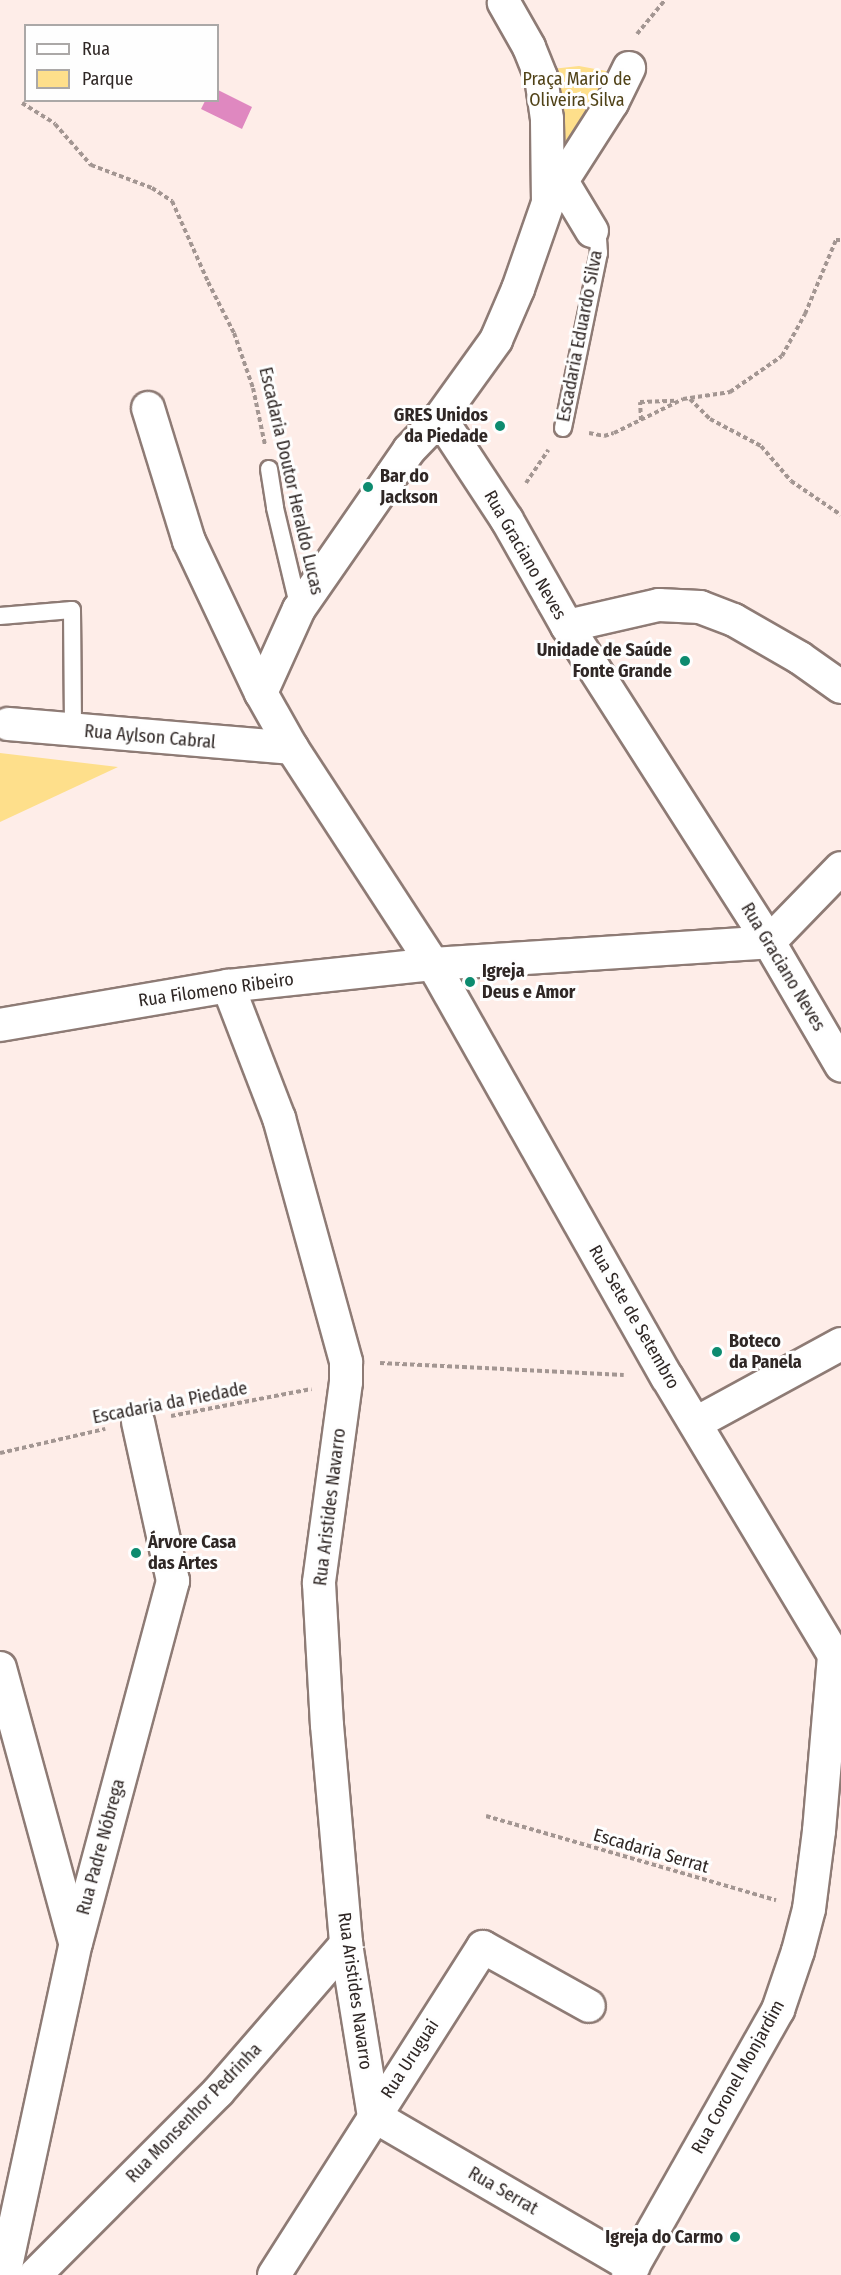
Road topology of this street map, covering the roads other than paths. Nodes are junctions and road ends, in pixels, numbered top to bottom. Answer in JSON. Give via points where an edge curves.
{"nodes":[{"id":1,"x":504,"y":3,"type":"dead end"},
{"id":2,"x":631,"y":55,"type":"road end"},
{"id":3,"x":555,"y":193,"type":"junction"},
{"id":4,"x":592,"y":231,"type":"joint"},
{"id":5,"x":148,"y":408,"type":"dead end"},
{"id":6,"x":440,"y":418,"type":"junction"},
{"id":7,"x":563,"y":428,"type":"road end"},
{"id":8,"x":269,"y":469,"type":"road end"},
{"id":9,"x":299,"y":609,"type":"junction"},
{"id":10,"x":0,"y":616,"type":"edge"},
{"id":11,"x":567,"y":626,"type":"junction"},
{"id":12,"x":841,"y":687,"type":"edge"},
{"id":13,"x":261,"y":693,"type":"junction"},
{"id":14,"x":8,"y":724,"type":"dead end"},
{"id":15,"x":73,"y":731,"type":"junction"},
{"id":16,"x":292,"y":748,"type":"junction"},
{"id":17,"x":841,"y":868,"type":"edge"},
{"id":18,"x":769,"y":942,"type":"junction"},
{"id":19,"x":433,"y":964,"type":"junction"},
{"id":20,"x":228,"y":986,"type":"junction"},
{"id":21,"x":0,"y":1025,"type":"edge"},
{"id":22,"x":841,"y":1065,"type":"edge"},
{"id":23,"x":841,"y":1344,"type":"edge"},
{"id":24,"x":138,"y":1422,"type":"road end"},
{"id":25,"x":696,"y":1423,"type":"junction"},
{"id":26,"x":838,"y":1661,"type":"edge"},
{"id":27,"x":0,"y":1668,"type":"edge"},
{"id":28,"x":830,"y":1826,"type":"edge"},
{"id":29,"x":76,"y":1943,"type":"junction"},
{"id":30,"x":346,"y":1944,"type":"junction"},
{"id":31,"x":589,"y":2006,"type":"dead end"},
{"id":32,"x":374,"y":2116,"type":"junction"},
{"id":33,"x":630,"y":2271,"type":"edge"},
{"id":34,"x":4,"y":2275,"type":"edge"},
{"id":35,"x":35,"y":2275,"type":"edge"},
{"id":36,"x":274,"y":2275,"type":"edge"}],
"edges":[{"from":1,"to":3,"type":"street","via":[[541,77]]},
{"from":2,"to":3,"type":"street","via":[[612,103]]},
{"from":3,"to":4,"type":"street","name":"Escadaria Eduardo Silva"},
{"from":3,"to":6,"type":"street","via":[[496,340]]},
{"from":4,"to":7,"type":"lane","name":"Escadaria Eduardo Silva","via":[[599,253]]},
{"from":5,"to":13,"type":"street","via":[[189,541]]},
{"from":6,"to":9,"type":"street","via":[[409,450]]},
{"from":6,"to":11,"type":"street","name":"Rua Graciano Neves","via":[[507,520]]},
{"from":8,"to":9,"type":"lane","name":"Escadaria Doutor Heraldo Lucas"},
{"from":9,"to":13,"type":"street"},
{"from":10,"to":15,"type":"lane","via":[[72,610]]},
{"from":11,"to":12,"type":"street","via":[[659,605],[700,607],[734,620]]},
{"from":11,"to":18,"type":"street","name":"Rua Graciano Neves"},
{"from":13,"to":16,"type":"street"},
{"from":14,"to":15,"type":"street","name":"Rua Aylson Cabral"},
{"from":15,"to":16,"type":"street","name":"Rua Aylson Cabral"},
{"from":16,"to":19,"type":"street"},
{"from":17,"to":18,"type":"street"},
{"from":18,"to":19,"type":"street","name":"Rua Filomeno Ribeiro"},
{"from":18,"to":22,"type":"street","name":"Rua Graciano Neves"},
{"from":19,"to":20,"type":"street","name":"Rua Filomeno Ribeiro"},
{"from":19,"to":25,"type":"street","name":"Rua Sete de Setembro"},
{"from":20,"to":21,"type":"street","name":"Rua Filomeno Ribeiro"},
{"from":20,"to":30,"type":"street","name":"Rua Aristides Navarro","via":[[279,1118],[346,1372],[319,1583]]},
{"from":23,"to":25,"type":"street"},
{"from":24,"to":29,"type":"street","name":"Rua Padre Nóbrega","via":[[173,1581]]},
{"from":25,"to":26,"type":"street","name":"Rua Sete de Setembro"},
{"from":26,"to":28,"type":"street","name":"Rua Coronel Monjardim"},
{"from":27,"to":29,"type":"street"},
{"from":28,"to":33,"type":"street","name":"Rua Coronel Monjardim","via":[[778,2010]]},
{"from":29,"to":34,"type":"street","name":"Rua Padre Nóbrega"},
{"from":30,"to":32,"type":"street","name":"Rua Aristides Navarro"},
{"from":30,"to":35,"type":"street","name":"Rua Monsenhor Pedrinha","via":[[218,2092]]},
{"from":31,"to":32,"type":"street","name":"Rua Uruguai","via":[[483,1947]]},
{"from":32,"to":33,"type":"street","name":"Rua Serrat"},
{"from":32,"to":36,"type":"street","name":"Rua Uruguai"}]}
